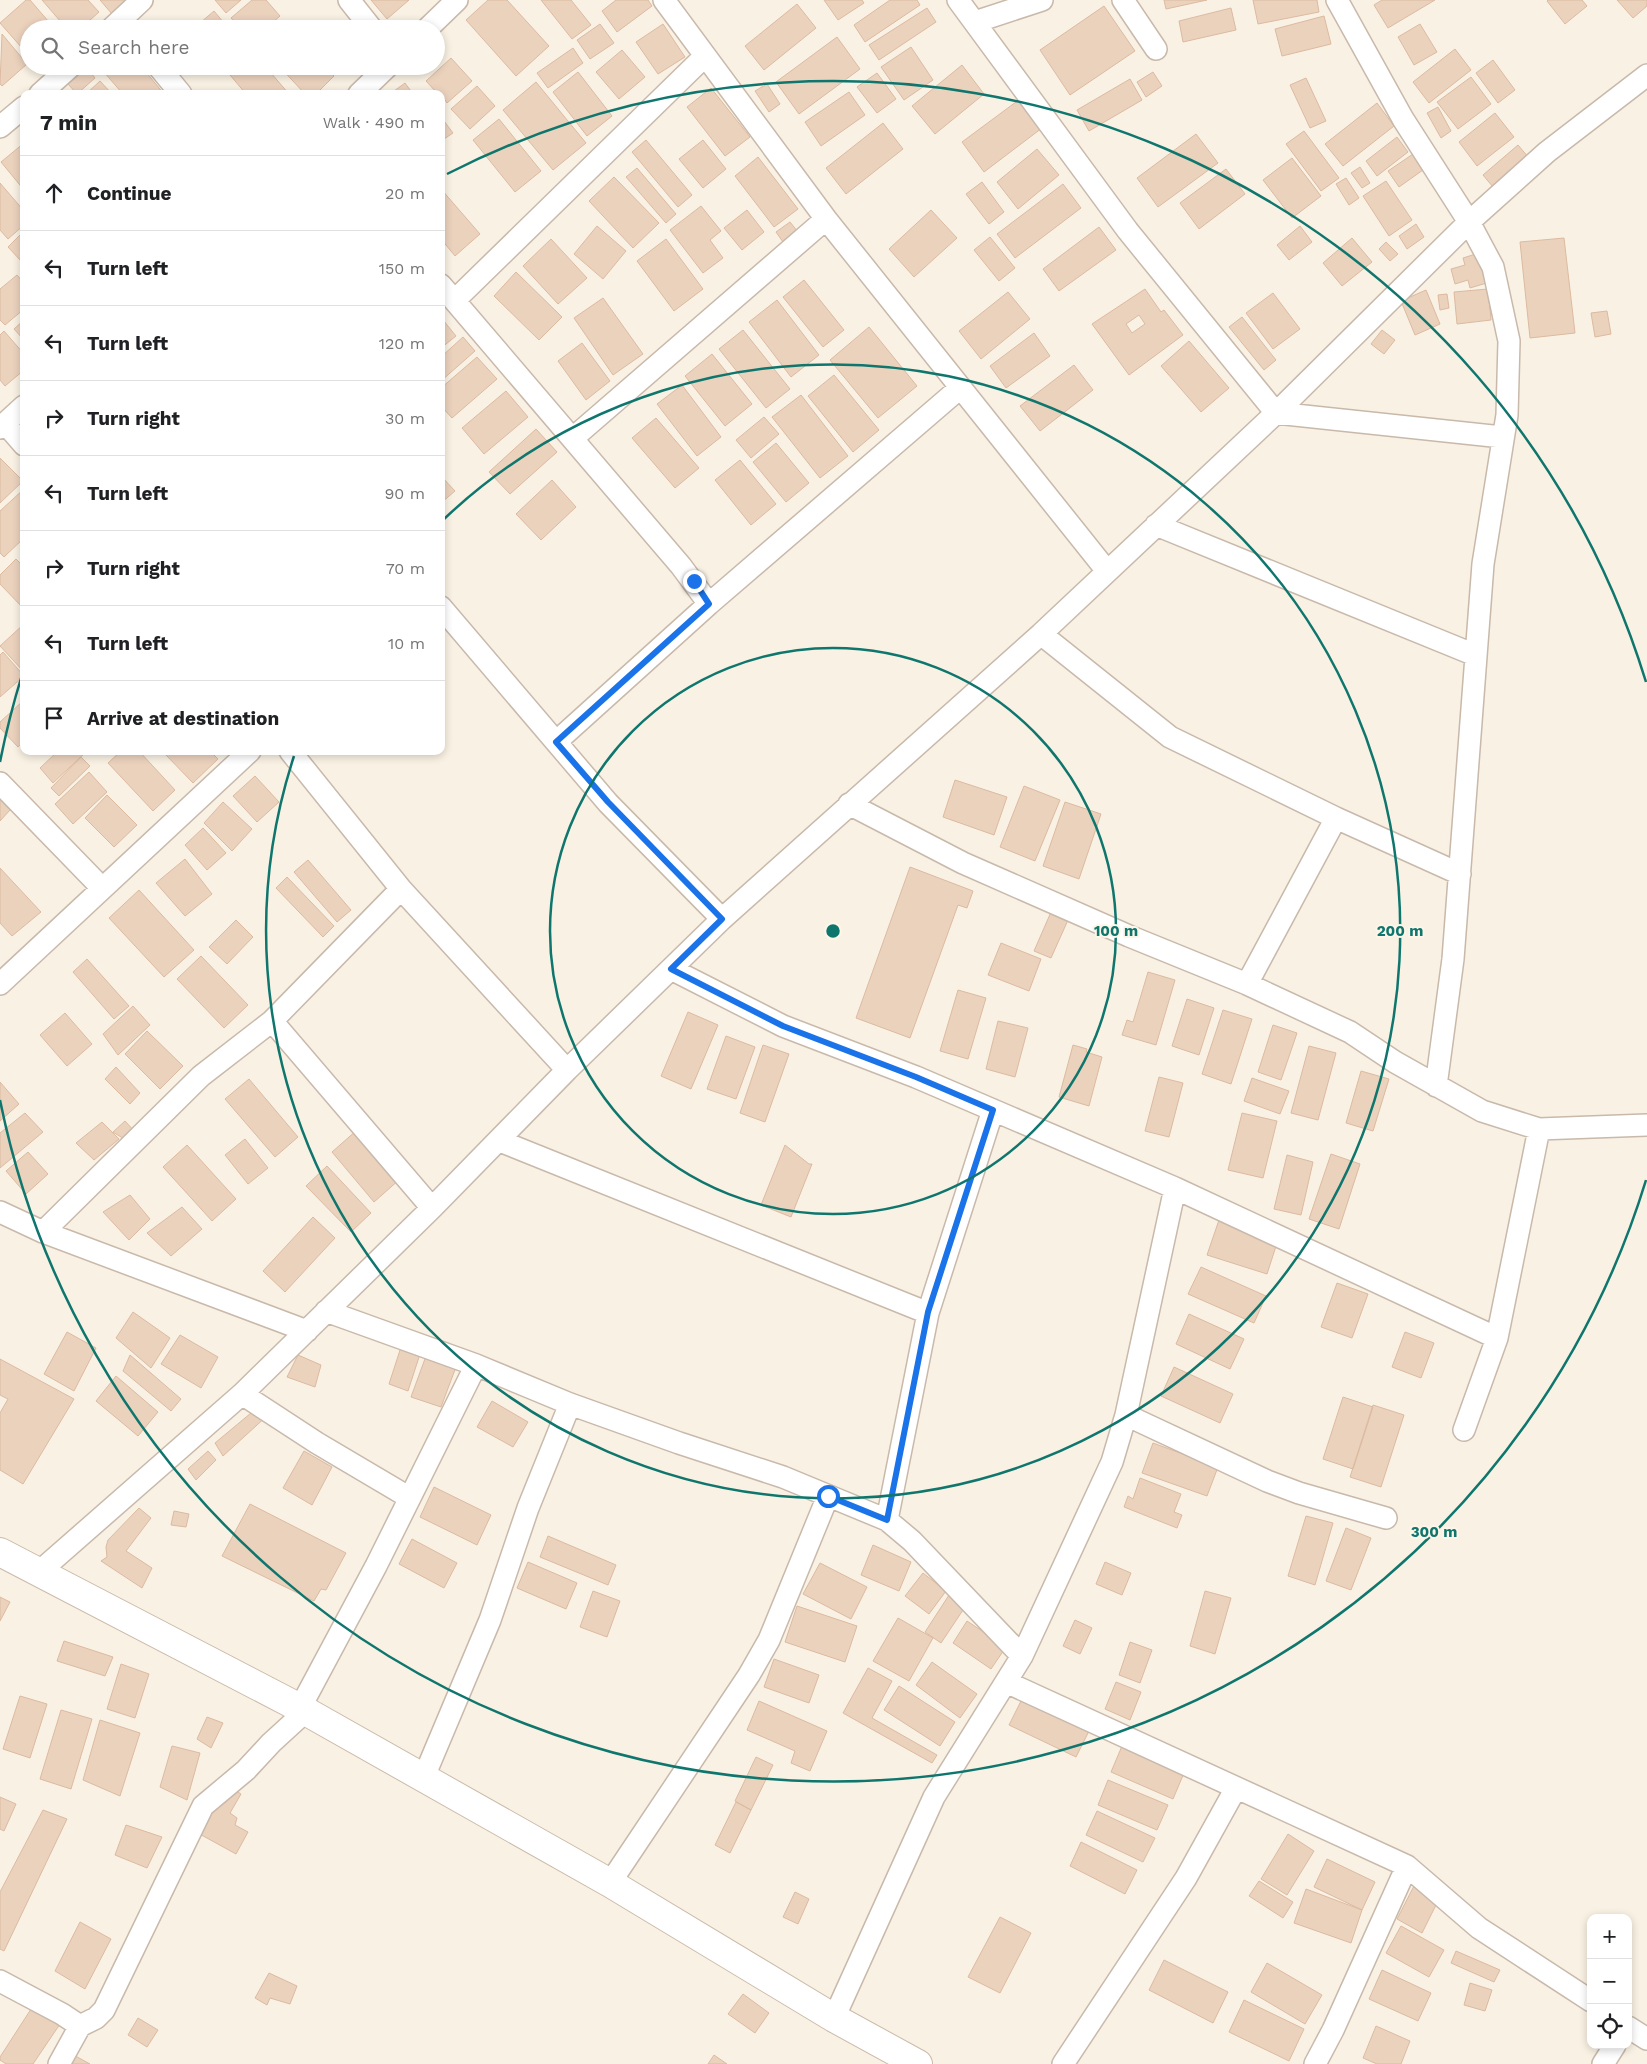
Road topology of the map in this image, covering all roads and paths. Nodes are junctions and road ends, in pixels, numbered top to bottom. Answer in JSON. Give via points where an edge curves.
{"nodes":[{"id":1,"x":142,"y":0,"type":"edge"},
{"id":2,"x":349,"y":0,"type":"edge"},
{"id":3,"x":457,"y":0,"type":"edge"},
{"id":4,"x":664,"y":0,"type":"edge"},
{"id":5,"x":958,"y":0,"type":"edge"},
{"id":6,"x":1042,"y":0,"type":"edge"},
{"id":7,"x":1123,"y":0,"type":"edge"},
{"id":8,"x":1337,"y":0,"type":"edge"},
{"id":9,"x":124,"y":20,"type":"edge"},
{"id":10,"x":365,"y":20,"type":"edge"},
{"id":11,"x":436,"y":20,"type":"edge"},
{"id":12,"x":975,"y":22,"type":"junction"},
{"id":13,"x":1156,"y":49,"type":"dead end"},
{"id":14,"x":705,"y":56,"type":"junction"},
{"id":15,"x":61,"y":75,"type":"edge"},
{"id":16,"x":165,"y":75,"type":"edge"},
{"id":17,"x":379,"y":75,"type":"edge"},
{"id":18,"x":1647,"y":75,"type":"edge"},
{"id":19,"x":44,"y":90,"type":"edge"},
{"id":20,"x":178,"y":90,"type":"edge"},
{"id":21,"x":364,"y":90,"type":"edge"},
{"id":22,"x":20,"y":110,"type":"edge"},
{"id":23,"x":1,"y":123,"type":"edge"},
{"id":24,"x":826,"y":219,"type":"junction"},
{"id":25,"x":1469,"y":222,"type":"junction"},
{"id":26,"x":448,"y":293,"type":"edge"},
{"id":27,"x":960,"y":388,"type":"junction"},
{"id":28,"x":20,"y":410,"type":"edge"},
{"id":29,"x":1276,"y":413,"type":"junction"},
{"id":30,"x":3,"y":425,"type":"edge"},
{"id":31,"x":1502,"y":437,"type":"junction"},
{"id":32,"x":573,"y":438,"type":"junction"},
{"id":33,"x":20,"y":441,"type":"edge"},
{"id":34,"x":1156,"y":525,"type":"junction"},
{"id":35,"x":1107,"y":571,"type":"junction"},
{"id":36,"x":709,"y":604,"type":"junction"},
{"id":37,"x":445,"y":612,"type":"edge"},
{"id":38,"x":1041,"y":634,"type":"junction"},
{"id":39,"x":1475,"y":655,"type":"junction"},
{"id":40,"x":556,"y":742,"type":"junction"},
{"id":41,"x":246,"y":755,"type":"edge"},
{"id":42,"x":293,"y":755,"type":"edge"},
{"id":43,"x":0,"y":783,"type":"edge"},
{"id":44,"x":849,"y":804,"type":"junction"},
{"id":45,"x":1336,"y":818,"type":"junction"},
{"id":46,"x":1460,"y":874,"type":"junction"},
{"id":47,"x":101,"y":888,"type":"junction"},
{"id":48,"x":401,"y":889,"type":"junction"},
{"id":49,"x":722,"y":919,"type":"junction"},
{"id":50,"x":671,"y":969,"type":"junction"},
{"id":51,"x":0,"y":984,"type":"edge"},
{"id":52,"x":1246,"y":984,"type":"junction"},
{"id":53,"x":272,"y":1021,"type":"junction"},
{"id":54,"x":567,"y":1070,"type":"junction"},
{"id":55,"x":1436,"y":1086,"type":"junction"},
{"id":56,"x":993,"y":1110,"type":"junction"},
{"id":57,"x":1647,"y":1125,"type":"edge"},
{"id":58,"x":1539,"y":1130,"type":"junction"},
{"id":59,"x":500,"y":1141,"type":"junction"},
{"id":60,"x":1175,"y":1188,"type":"junction"},
{"id":61,"x":432,"y":1208,"type":"junction"},
{"id":62,"x":0,"y":1212,"type":"edge"},
{"id":63,"x":43,"y":1232,"type":"junction"},
{"id":64,"x":326,"y":1311,"type":"junction"},
{"id":65,"x":928,"y":1312,"type":"junction"},
{"id":66,"x":307,"y":1330,"type":"junction"},
{"id":67,"x":1497,"y":1338,"type":"junction"},
{"id":68,"x":476,"y":1365,"type":"junction"},
{"id":69,"x":242,"y":1394,"type":"junction"},
{"id":70,"x":570,"y":1404,"type":"junction"},
{"id":71,"x":1126,"y":1415,"type":"junction"},
{"id":72,"x":1464,"y":1430,"type":"dead end"},
{"id":73,"x":828,"y":1496,"type":"junction"},
{"id":74,"x":410,"y":1498,"type":"junction"},
{"id":75,"x":1386,"y":1518,"type":"dead end"},
{"id":76,"x":887,"y":1520,"type":"junction"},
{"id":77,"x":0,"y":1552,"type":"edge"},
{"id":78,"x":39,"y":1572,"type":"junction"},
{"id":79,"x":1022,"y":1656,"type":"junction"},
{"id":80,"x":1006,"y":1682,"type":"junction"},
{"id":81,"x":303,"y":1710,"type":"junction"},
{"id":82,"x":423,"y":1779,"type":"junction"},
{"id":83,"x":1236,"y":1788,"type":"junction"},
{"id":84,"x":1407,"y":1866,"type":"junction"},
{"id":85,"x":610,"y":1883,"type":"junction"},
{"id":86,"x":0,"y":1981,"type":"edge"},
{"id":87,"x":1587,"y":1998,"type":"edge"},
{"id":88,"x":834,"y":2018,"type":"junction"},
{"id":89,"x":80,"y":2026,"type":"junction"},
{"id":90,"x":1632,"y":2030,"type":"edge"},
{"id":91,"x":1647,"y":2039,"type":"edge"},
{"id":92,"x":1612,"y":2049,"type":"edge"},
{"id":93,"x":59,"y":2064,"type":"edge"},
{"id":94,"x":918,"y":2064,"type":"edge"},
{"id":95,"x":1063,"y":2064,"type":"edge"},
{"id":96,"x":1315,"y":2064,"type":"edge"},
{"id":97,"x":1603,"y":2064,"type":"edge"}],
"edges":[{"from":1,"to":9,"type":"street"},
{"from":2,"to":10,"type":"street"},
{"from":3,"to":11,"type":"street"},
{"from":4,"to":14,"type":"street"},
{"from":5,"to":12,"type":"street"},
{"from":6,"to":12,"type":"street"},
{"from":7,"to":13,"type":"street"},
{"from":8,"to":25,"type":"street","via":[[1404,119]]},
{"from":12,"to":29,"type":"street","via":[[1128,231]]},
{"from":14,"to":24,"type":"street"},
{"from":14,"to":26,"type":"street"},
{"from":15,"to":19,"type":"street"},
{"from":16,"to":20,"type":"street"},
{"from":17,"to":21,"type":"street"},
{"from":18,"to":25,"type":"street","via":[[1547,152]]},
{"from":22,"to":23,"type":"street"},
{"from":24,"to":27,"type":"street"},
{"from":24,"to":32,"type":"street"},
{"from":25,"to":29,"type":"street"},
{"from":25,"to":31,"type":"street","via":[[1493,267],[1509,341],[1507,415]]},
{"from":26,"to":32,"type":"street"},
{"from":27,"to":35,"type":"street"},
{"from":27,"to":36,"type":"street"},
{"from":28,"to":30,"type":"street"},
{"from":29,"to":31,"type":"street"},
{"from":29,"to":34,"type":"street"},
{"from":30,"to":33,"type":"street"},
{"from":31,"to":39,"type":"street","via":[[1483,564]]},
{"from":32,"to":36,"type":"street"},
{"from":34,"to":35,"type":"street"},
{"from":34,"to":39,"type":"street"},
{"from":35,"to":38,"type":"street"},
{"from":36,"to":40,"type":"street"},
{"from":37,"to":40,"type":"street"},
{"from":38,"to":44,"type":"street"},
{"from":38,"to":45,"type":"street","via":[[1170,737]]},
{"from":39,"to":46,"type":"street"},
{"from":40,"to":49,"type":"street","via":[[608,802]]},
{"from":41,"to":47,"type":"street"},
{"from":42,"to":48,"type":"street"},
{"from":43,"to":47,"type":"street"},
{"from":44,"to":49,"type":"street"},
{"from":44,"to":52,"type":"street","via":[[963,863]]},
{"from":45,"to":46,"type":"street"},
{"from":45,"to":52,"type":"street"},
{"from":46,"to":55,"type":"street","via":[[1453,960]]},
{"from":47,"to":51,"type":"street"},
{"from":48,"to":53,"type":"street"},
{"from":48,"to":54,"type":"street"},
{"from":49,"to":50,"type":"street"},
{"from":50,"to":54,"type":"street"},
{"from":50,"to":56,"type":"street","via":[[783,1026]]},
{"from":52,"to":55,"type":"street","via":[[1350,1032]]},
{"from":53,"to":61,"type":"street"},
{"from":53,"to":63,"type":"street","via":[[201,1076]]},
{"from":54,"to":59,"type":"street"},
{"from":55,"to":58,"type":"street","via":[[1482,1111]]},
{"from":56,"to":60,"type":"street"},
{"from":56,"to":65,"type":"street"},
{"from":57,"to":58,"type":"street"},
{"from":58,"to":67,"type":"street"},
{"from":59,"to":61,"type":"street"},
{"from":59,"to":65,"type":"street"},
{"from":60,"to":67,"type":"street"},
{"from":60,"to":71,"type":"street"},
{"from":61,"to":64,"type":"street"},
{"from":62,"to":63,"type":"street"},
{"from":63,"to":66,"type":"street"},
{"from":64,"to":66,"type":"street"},
{"from":64,"to":68,"type":"street"},
{"from":65,"to":76,"type":"street"},
{"from":66,"to":69,"type":"street"},
{"from":67,"to":72,"type":"street"},
{"from":68,"to":70,"type":"street"},
{"from":68,"to":74,"type":"street"},
{"from":69,"to":74,"type":"street","via":[[340,1458]]},
{"from":69,"to":78,"type":"street"},
{"from":70,"to":73,"type":"street","via":[[679,1444],[783,1477]]},
{"from":70,"to":82,"type":"street","via":[[528,1508],[490,1620]]},
{"from":71,"to":75,"type":"street","via":[[1275,1484]]},
{"from":71,"to":79,"type":"street","via":[[1112,1462]]},
{"from":73,"to":76,"type":"street"},
{"from":73,"to":85,"type":"street","via":[[765,1647]]},
{"from":74,"to":81,"type":"street"},
{"from":76,"to":79,"type":"street","via":[[912,1541]]},
{"from":77,"to":78,"type":"main road"},
{"from":78,"to":81,"type":"main road"},
{"from":79,"to":80,"type":"street"},
{"from":80,"to":83,"type":"street"},
{"from":80,"to":88,"type":"street","via":[[934,1797]]},
{"from":81,"to":82,"type":"main road"},
{"from":81,"to":89,"type":"street","via":[[246,1770],[203,1806],[104,2010]]},
{"from":82,"to":85,"type":"main road"},
{"from":83,"to":84,"type":"street"},
{"from":83,"to":95,"type":"street","via":[[1186,1878]]},
{"from":84,"to":87,"type":"street","via":[[1480,1928]]},
{"from":84,"to":96,"type":"street"},
{"from":85,"to":88,"type":"main road"},
{"from":86,"to":89,"type":"street"},
{"from":88,"to":94,"type":"main road"},
{"from":89,"to":93,"type":"street"},
{"from":90,"to":91,"type":"street"},
{"from":92,"to":97,"type":"street"}]}
